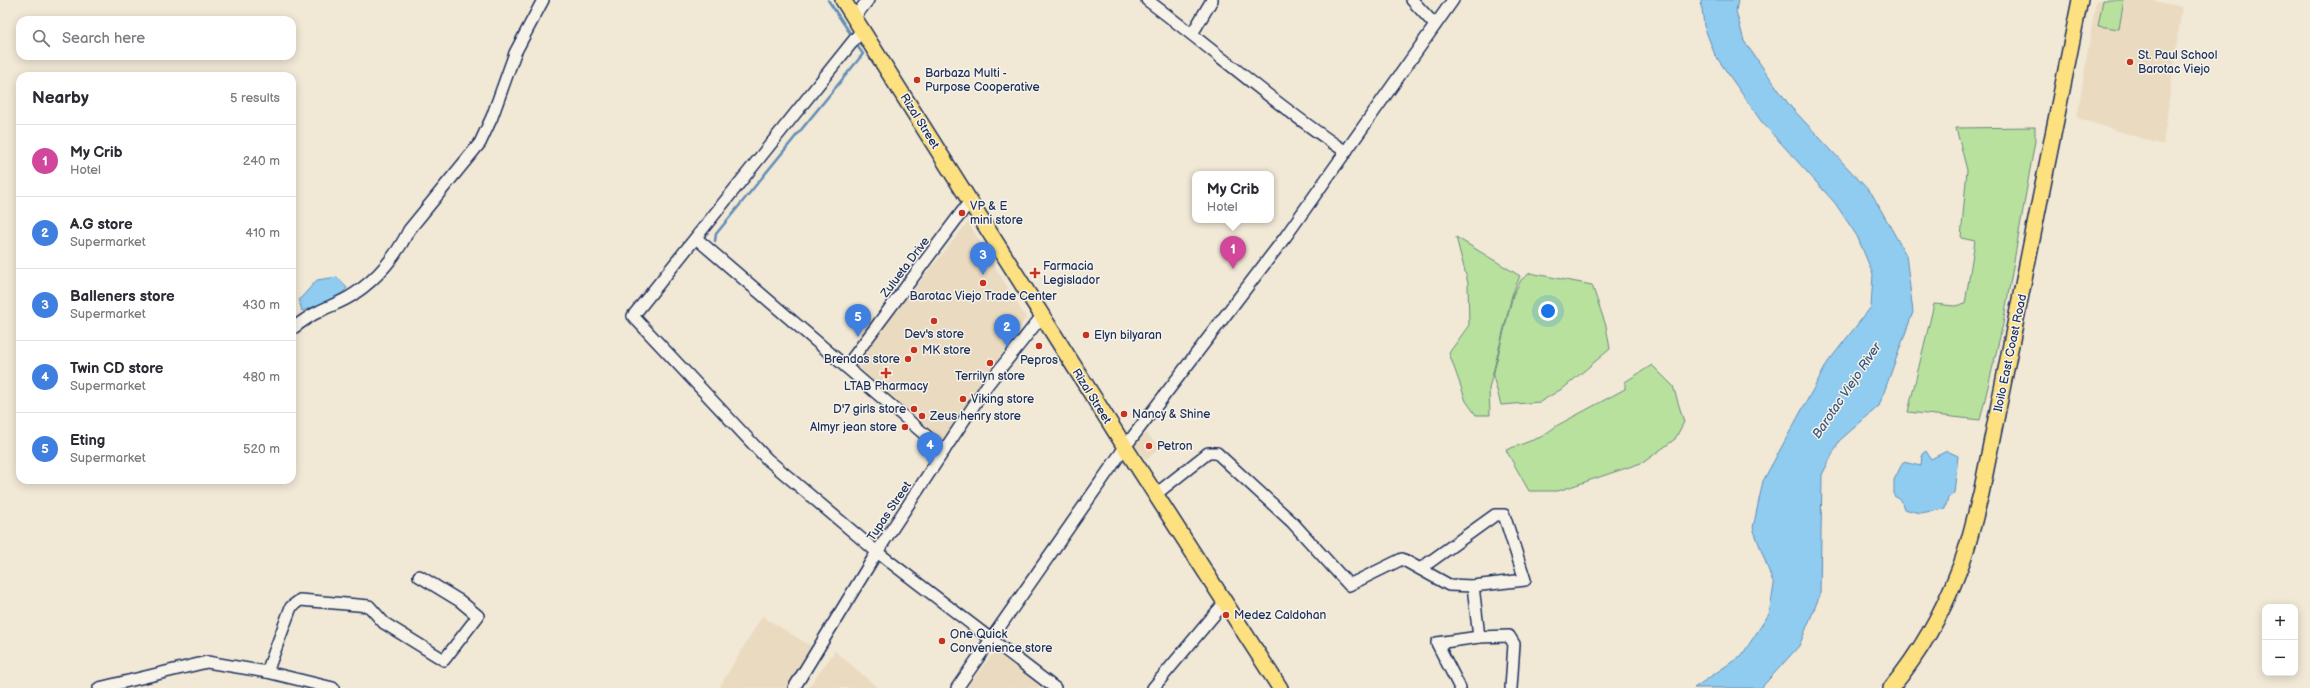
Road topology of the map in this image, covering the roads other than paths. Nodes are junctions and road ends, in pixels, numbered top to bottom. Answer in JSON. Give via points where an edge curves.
{"nodes":[{"id":1,"x":543,"y":0,"type":"edge"},
{"id":2,"x":843,"y":0,"type":"edge"},
{"id":3,"x":868,"y":0,"type":"edge"},
{"id":4,"x":1147,"y":0,"type":"edge"},
{"id":5,"x":1212,"y":0,"type":"edge"},
{"id":6,"x":1412,"y":0,"type":"edge"},
{"id":7,"x":1453,"y":0,"type":"edge"},
{"id":8,"x":2080,"y":0,"type":"edge"},
{"id":9,"x":858,"y":24,"type":"junction"},
{"id":10,"x":1435,"y":25,"type":"junction"},
{"id":11,"x":1192,"y":34,"type":"junction"},
{"id":12,"x":1346,"y":152,"type":"junction"},
{"id":13,"x":970,"y":201,"type":"junction"},
{"id":14,"x":697,"y":239,"type":"junction"},
{"id":15,"x":1042,"y":316,"type":"junction"},
{"id":16,"x":296,"y":326,"type":"edge"},
{"id":17,"x":846,"y":367,"type":"junction"},
{"id":18,"x":1125,"y":447,"type":"junction"},
{"id":19,"x":944,"y":451,"type":"junction"},
{"id":20,"x":1156,"y":494,"type":"junction"},
{"id":21,"x":877,"y":552,"type":"junction"},
{"id":22,"x":1420,"y":569,"type":"junction"},
{"id":23,"x":419,"y":576,"type":"dead end"},
{"id":24,"x":1473,"y":586,"type":"junction"},
{"id":25,"x":1225,"y":602,"type":"junction"},
{"id":26,"x":1479,"y":637,"type":"junction"},
{"id":27,"x":993,"y":638,"type":"junction"},
{"id":28,"x":267,"y":672,"type":"junction"},
{"id":29,"x":99,"y":688,"type":"edge"},
{"id":30,"x":333,"y":688,"type":"edge"},
{"id":31,"x":794,"y":688,"type":"edge"},
{"id":32,"x":957,"y":688,"type":"edge"},
{"id":33,"x":1056,"y":688,"type":"edge"},
{"id":34,"x":1153,"y":688,"type":"edge"},
{"id":35,"x":1280,"y":688,"type":"edge"},
{"id":36,"x":1460,"y":688,"type":"edge"},
{"id":37,"x":1511,"y":688,"type":"edge"},
{"id":38,"x":1891,"y":688,"type":"edge"}],
"edges":[{"from":1,"to":16,"type":"street","via":[[515,53],[492,117],[476,148],[371,281],[353,295],[316,313]]},
{"from":2,"to":9,"type":"main road","name":"Rizal Street"},
{"from":3,"to":9,"type":"street"},
{"from":4,"to":11,"type":"street"},
{"from":5,"to":11,"type":"street"},
{"from":6,"to":10,"type":"street"},
{"from":7,"to":10,"type":"street"},
{"from":8,"to":38,"type":"main road","name":"Iloilo East Coast Road","via":[[1981,494],[1960,569],[1936,622],[1908,667]]},
{"from":9,"to":13,"type":"main road","name":"Rizal Street"},
{"from":9,"to":14,"type":"street"},
{"from":10,"to":12,"type":"street"},
{"from":11,"to":12,"type":"street","via":[[1242,76]]},
{"from":12,"to":18,"type":"street","via":[[1282,242]]},
{"from":13,"to":15,"type":"main road","name":"Rizal Street"},
{"from":13,"to":17,"type":"street","name":"Zulueta Drive"},
{"from":14,"to":17,"type":"street"},
{"from":14,"to":21,"type":"street","via":[[633,316],[767,459]]},
{"from":15,"to":18,"type":"main road","name":"Rizal Street"},
{"from":15,"to":19,"type":"street","name":"Tupas Street","via":[[988,384]]},
{"from":17,"to":19,"type":"street"},
{"from":18,"to":20,"type":"main road","name":"Rizal Street"},
{"from":18,"to":27,"type":"street"},
{"from":19,"to":21,"type":"street","name":"Tupas Street"},
{"from":20,"to":22,"type":"street","via":[[1208,453],[1217,453],[1292,522],[1349,584],[1402,559]]},
{"from":20,"to":25,"type":"main road","name":"Rizal Street"},
{"from":21,"to":27,"type":"street"},
{"from":21,"to":31,"type":"street","name":"Tupas Street"},
{"from":22,"to":24,"type":"street","via":[[1449,585]]},
{"from":22,"to":24,"type":"street","via":[[1495,515],[1504,514],[1525,580]]},
{"from":23,"to":28,"type":"street","via":[[460,601],[478,616],[444,660],[384,623],[368,606],[300,600],[291,607]]},
{"from":24,"to":26,"type":"street"},
{"from":25,"to":34,"type":"street"},
{"from":25,"to":35,"type":"main road","name":"Rizal Street"},
{"from":26,"to":36,"type":"street","via":[[1437,642]]},
{"from":26,"to":37,"type":"street","via":[[1509,636],[1514,644]]},
{"from":27,"to":32,"type":"street"},
{"from":27,"to":33,"type":"street"},
{"from":28,"to":29,"type":"street","via":[[206,662]]},
{"from":28,"to":30,"type":"street"}]}
